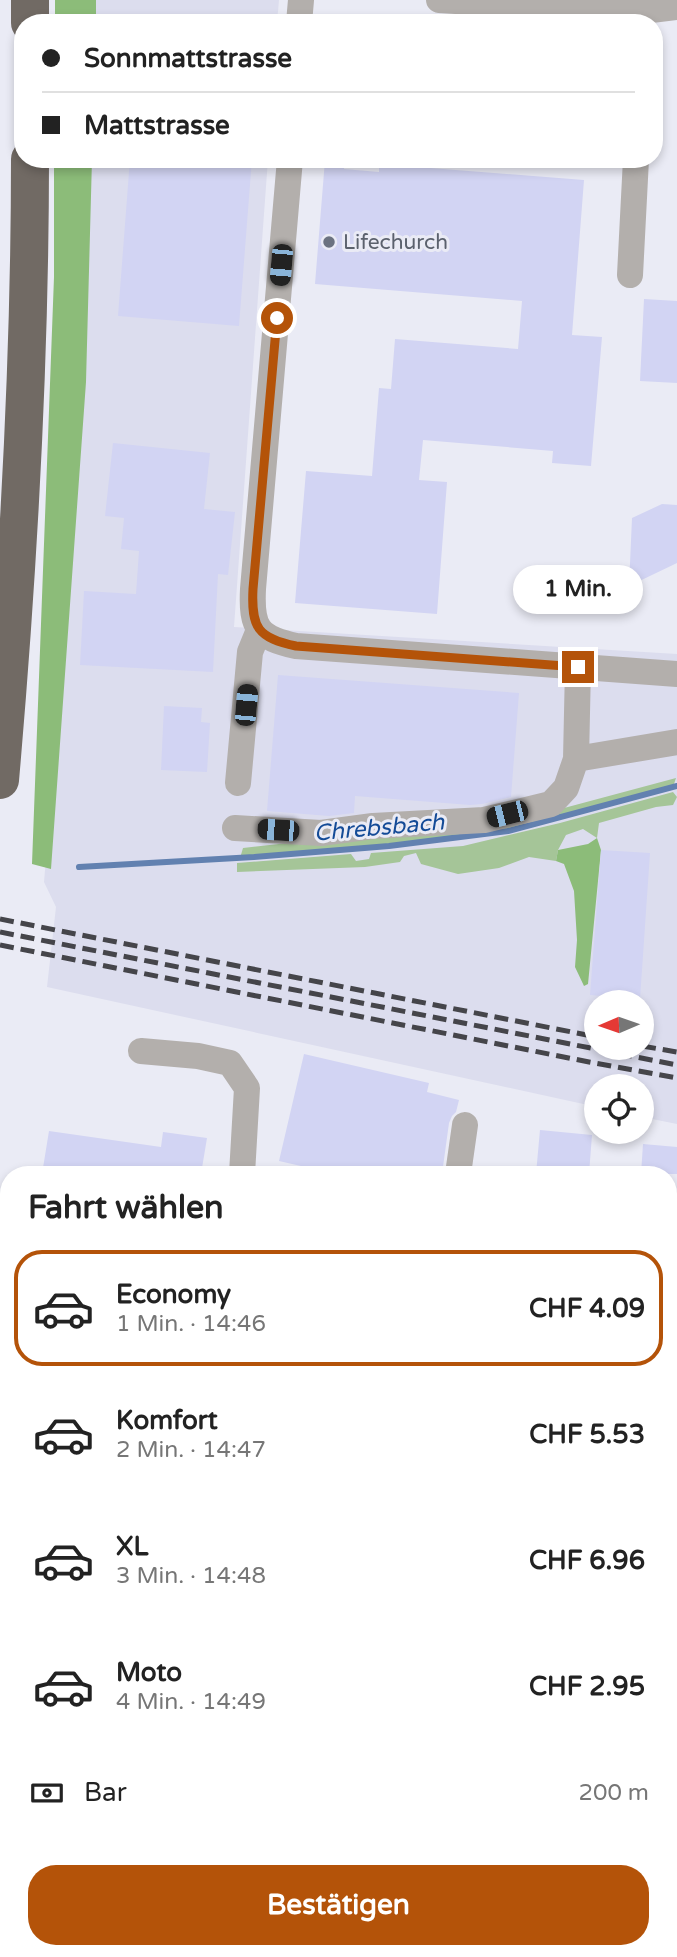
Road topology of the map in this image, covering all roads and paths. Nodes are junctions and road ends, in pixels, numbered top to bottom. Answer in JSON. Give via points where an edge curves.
{"nodes":[{"id":1,"x":439,"y":0,"type":"edge"},
{"id":2,"x":677,"y":7,"type":"edge"},
{"id":3,"x":592,"y":14,"type":"edge"},
{"id":4,"x":651,"y":14,"type":"edge"},
{"id":5,"x":30,"y":168,"type":"edge"},
{"id":6,"x":289,"y":168,"type":"edge"},
{"id":7,"x":636,"y":168,"type":"edge"},
{"id":8,"x":630,"y":275,"type":"dead end"},
{"id":9,"x":259,"y":630,"type":"junction"},
{"id":10,"x":578,"y":667,"type":"junction"},
{"id":11,"x":677,"y":674,"type":"edge"},
{"id":12,"x":677,"y":742,"type":"edge"},
{"id":13,"x":576,"y":759,"type":"junction"},
{"id":14,"x":0,"y":780,"type":"edge"},
{"id":15,"x":238,"y":783,"type":"dead end"},
{"id":16,"x":235,"y":828,"type":"dead end"},
{"id":17,"x":141,"y":1051,"type":"dead end"},
{"id":18,"x":465,"y":1125,"type":"dead end"},
{"id":19,"x":242,"y":1166,"type":"edge"},
{"id":20,"x":459,"y":1166,"type":"edge"}],
"edges":[{"from":1,"to":3,"type":"street"},
{"from":2,"to":4,"type":"street"},
{"from":5,"to":14,"type":"highway","via":[[19,516]]},
{"from":6,"to":9,"type":"street","via":[[253,589],[252,609]]},
{"from":7,"to":8,"type":"street"},
{"from":9,"to":10,"type":"street","via":[[277,642],[296,646]]},
{"from":9,"to":15,"type":"street","via":[[250,653]]},
{"from":10,"to":11,"type":"street"},
{"from":10,"to":13,"type":"street"},
{"from":12,"to":13,"type":"street"},
{"from":13,"to":16,"type":"street","via":[[566,788],[551,804],[484,820],[321,833]]},
{"from":17,"to":19,"type":"street","via":[[230,1063],[247,1088]]},
{"from":18,"to":20,"type":"street"}]}
